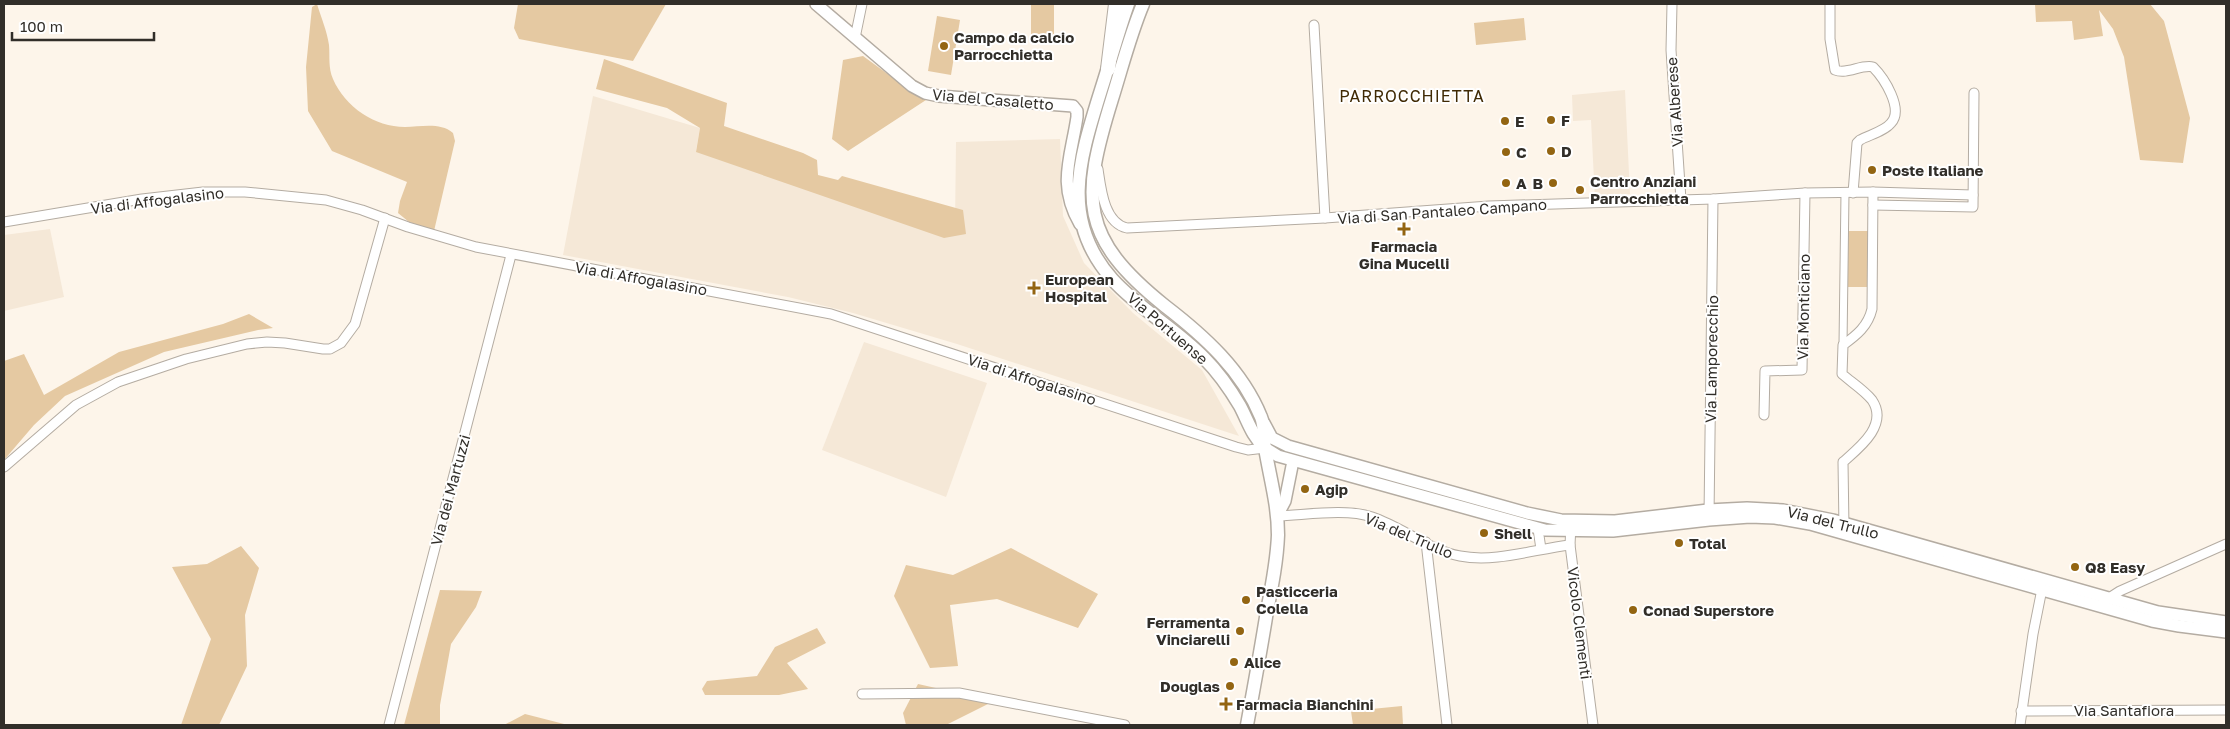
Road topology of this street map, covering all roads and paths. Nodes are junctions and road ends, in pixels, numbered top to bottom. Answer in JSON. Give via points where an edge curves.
{"nodes":[{"id":1,"x":816,"y":4,"type":"edge"},
{"id":2,"x":862,"y":4,"type":"edge"},
{"id":3,"x":1116,"y":4,"type":"edge"},
{"id":4,"x":1128,"y":4,"type":"edge"},
{"id":5,"x":1143,"y":4,"type":"edge"},
{"id":6,"x":1672,"y":4,"type":"edge"},
{"id":7,"x":1830,"y":4,"type":"edge"},
{"id":8,"x":1314,"y":25,"type":"dead end"},
{"id":9,"x":854,"y":38,"type":"junction"},
{"id":10,"x":1108,"y":70,"type":"junction"},
{"id":11,"x":1974,"y":93,"type":"dead end"},
{"id":12,"x":1096,"y":151,"type":"junction"},
{"id":13,"x":1873,"y":192,"type":"junction"},
{"id":14,"x":1849,"y":193,"type":"junction"},
{"id":15,"x":1804,"y":194,"type":"junction"},
{"id":16,"x":1974,"y":195,"type":"junction"},
{"id":17,"x":1713,"y":199,"type":"junction"},
{"id":18,"x":1681,"y":200,"type":"junction"},
{"id":19,"x":1873,"y":205,"type":"junction"},
{"id":20,"x":385,"y":218,"type":"junction"},
{"id":21,"x":1325,"y":218,"type":"junction"},
{"id":22,"x":4,"y":222,"type":"edge"},
{"id":23,"x":1084,"y":230,"type":"junction"},
{"id":24,"x":511,"y":255,"type":"junction"},
{"id":25,"x":1843,"y":345,"type":"junction"},
{"id":26,"x":1764,"y":415,"type":"dead end"},
{"id":27,"x":1262,"y":419,"type":"junction"},
{"id":28,"x":1288,"y":446,"type":"junction"},
{"id":29,"x":1265,"y":448,"type":"junction"},
{"id":30,"x":1294,"y":461,"type":"junction"},
{"id":31,"x":4,"y":467,"type":"edge"},
{"id":32,"x":1449,"y":492,"type":"junction"},
{"id":33,"x":1445,"y":504,"type":"junction"},
{"id":34,"x":1708,"y":515,"type":"junction"},
{"id":35,"x":1277,"y":516,"type":"junction"},
{"id":36,"x":1571,"y":526,"type":"junction"},
{"id":37,"x":1844,"y":528,"type":"junction"},
{"id":38,"x":1538,"y":529,"type":"junction"},
{"id":39,"x":1426,"y":542,"type":"junction"},
{"id":40,"x":2226,"y":544,"type":"edge"},
{"id":41,"x":1570,"y":545,"type":"junction"},
{"id":42,"x":1541,"y":549,"type":"junction"},
{"id":43,"x":1971,"y":565,"type":"junction"},
{"id":44,"x":2042,"y":589,"type":"junction"},
{"id":45,"x":2109,"y":598,"type":"junction"},
{"id":46,"x":2097,"y":606,"type":"junction"},
{"id":47,"x":2179,"y":622,"type":"junction"},
{"id":48,"x":2226,"y":622,"type":"edge"},
{"id":49,"x":2226,"y":632,"type":"edge"},
{"id":50,"x":862,"y":694,"type":"dead end"},
{"id":51,"x":2226,"y":710,"type":"edge"},
{"id":52,"x":2021,"y":711,"type":"junction"},
{"id":53,"x":1089,"y":717,"type":"junction"},
{"id":54,"x":390,"y":725,"type":"edge"},
{"id":55,"x":1084,"y":725,"type":"edge"},
{"id":56,"x":1125,"y":725,"type":"edge"},
{"id":57,"x":1247,"y":725,"type":"edge"},
{"id":58,"x":1447,"y":725,"type":"edge"},
{"id":59,"x":1593,"y":725,"type":"edge"},
{"id":60,"x":2020,"y":725,"type":"edge"}],
"edges":[{"from":1,"to":9,"type":"street","name":"Via del Casaletto"},
{"from":2,"to":9,"type":"street"},
{"from":3,"to":10,"type":"main road"},
{"from":4,"to":10,"type":"main road","name":"Via Portuense"},
{"from":5,"to":12,"type":"main road","name":"Via Portuense"},
{"from":6,"to":18,"type":"street","name":"Via Alberese","via":[[1670,44]]},
{"from":7,"to":14,"type":"street","via":[[1830,39],[1835,70],[1873,67],[1895,101],[1896,108],[1890,125],[1857,143]]},
{"from":8,"to":21,"type":"street"},
{"from":9,"to":23,"type":"street","name":"Via del Casaletto","via":[[925,93],[948,98],[1073,106],[1077,117],[1067,166],[1067,186],[1073,211]]},
{"from":10,"to":23,"type":"main road","name":"Via Portuense","via":[[1080,168],[1078,204]]},
{"from":11,"to":16,"type":"street"},
{"from":12,"to":21,"type":"street","name":"Via di San Pantaleo Campano","via":[[1108,208],[1113,220],[1124,227]]},
{"from":12,"to":27,"type":"main road","name":"Via Portuense","via":[[1093,203],[1099,229],[1112,254],[1134,280],[1224,358],[1242,381]]},
{"from":13,"to":14,"type":"street","name":"Via di San Pantaleo Campano"},
{"from":13,"to":16,"type":"street","name":"Via di San Pantaleo Campano"},
{"from":13,"to":19,"type":"street"},
{"from":14,"to":15,"type":"street","name":"Via di San Pantaleo Campano"},
{"from":14,"to":25,"type":"street"},
{"from":15,"to":17,"type":"street","name":"Via di San Pantaleo Campano"},
{"from":15,"to":26,"type":"street","name":"Via Monticiano","via":[[1802,370],[1765,371]]},
{"from":16,"to":19,"type":"street","via":[[1972,207]]},
{"from":17,"to":18,"type":"street","name":"Via di San Pantaleo Campano"},
{"from":17,"to":34,"type":"street","name":"Via Lamporecchio"},
{"from":18,"to":21,"type":"street","name":"Via di San Pantaleo Campano","via":[[1488,206]]},
{"from":19,"to":25,"type":"street","via":[[1872,309],[1867,324]]},
{"from":20,"to":22,"type":"street","name":"Via di Affogalasino","via":[[316,199],[222,192],[142,199]]},
{"from":20,"to":24,"type":"street","name":"Via di Affogalasino","via":[[436,236]]},
{"from":20,"to":31,"type":"street","via":[[357,317],[341,344],[323,349],[276,342],[247,344],[186,359],[118,382],[76,405]]},
{"from":23,"to":29,"type":"main road","name":"Via Portuense","via":[[1098,259],[1115,282],[1196,349],[1217,372],[1254,436]]},
{"from":24,"to":29,"type":"street","name":"Via di Affogalasino","via":[[831,314],[1236,447],[1248,450]]},
{"from":24,"to":54,"type":"street","name":"Via dei Martuzzi"},
{"from":25,"to":37,"type":"street","via":[[1842,374],[1871,399],[1876,421],[1868,438],[1843,462]]},
{"from":27,"to":28,"type":"street","name":"Via del Trullo","via":[[1272,438]]},
{"from":27,"to":29,"type":"main road","name":"Via Portuense"},
{"from":28,"to":29,"type":"street","name":"Via del Trullo"},
{"from":28,"to":32,"type":"street","name":"Via del Trullo"},
{"from":29,"to":30,"type":"street","name":"Via del Trullo"},
{"from":29,"to":35,"type":"main road","name":"Via Portuense"},
{"from":30,"to":33,"type":"street","name":"Via del Trullo"},
{"from":30,"to":35,"type":"street","name":"Via Portuense","via":[[1285,500]]},
{"from":32,"to":33,"type":"street"},
{"from":32,"to":36,"type":"street","name":"Via del Trullo"},
{"from":33,"to":38,"type":"street","name":"Via del Trullo"},
{"from":34,"to":36,"type":"street","name":"Via del Trullo","via":[[1613,531]]},
{"from":34,"to":37,"type":"street","name":"Via del Trullo","via":[[1776,518]]},
{"from":35,"to":39,"type":"street","name":"Via del Trullo","via":[[1361,513]]},
{"from":35,"to":57,"type":"main road","name":"Via Portuense","via":[[1276,558]]},
{"from":36,"to":38,"type":"street","name":"Via del Trullo"},
{"from":36,"to":41,"type":"street","name":"Vicolo Clementi"},
{"from":37,"to":43,"type":"street","name":"Via del Trullo"},
{"from":38,"to":42,"type":"street"},
{"from":39,"to":42,"type":"street","name":"Via del Trullo","via":[[1452,554],[1472,557]]},
{"from":39,"to":58,"type":"street"},
{"from":40,"to":45,"type":"street"},
{"from":41,"to":42,"type":"street","name":"Via del Trullo"},
{"from":41,"to":59,"type":"street","name":"Vicolo Clementi"},
{"from":43,"to":44,"type":"street","name":"Via del Trullo"},
{"from":43,"to":45,"type":"street","name":"Via del Trullo"},
{"from":44,"to":46,"type":"street","name":"Via del Trullo"},
{"from":44,"to":52,"type":"street"},
{"from":45,"to":46,"type":"street"},
{"from":45,"to":47,"type":"street","name":"Via del Trullo"},
{"from":46,"to":47,"type":"street","name":"Via del Trullo"},
{"from":47,"to":48,"type":"street","name":"Via del Trullo"},
{"from":47,"to":49,"type":"street","name":"Via del Trullo"},
{"from":50,"to":53,"type":"street","via":[[958,693]]},
{"from":51,"to":52,"type":"street","name":"Via Santafiora"},
{"from":52,"to":60,"type":"street"},
{"from":53,"to":55,"type":"street"},
{"from":53,"to":56,"type":"street"}]}
